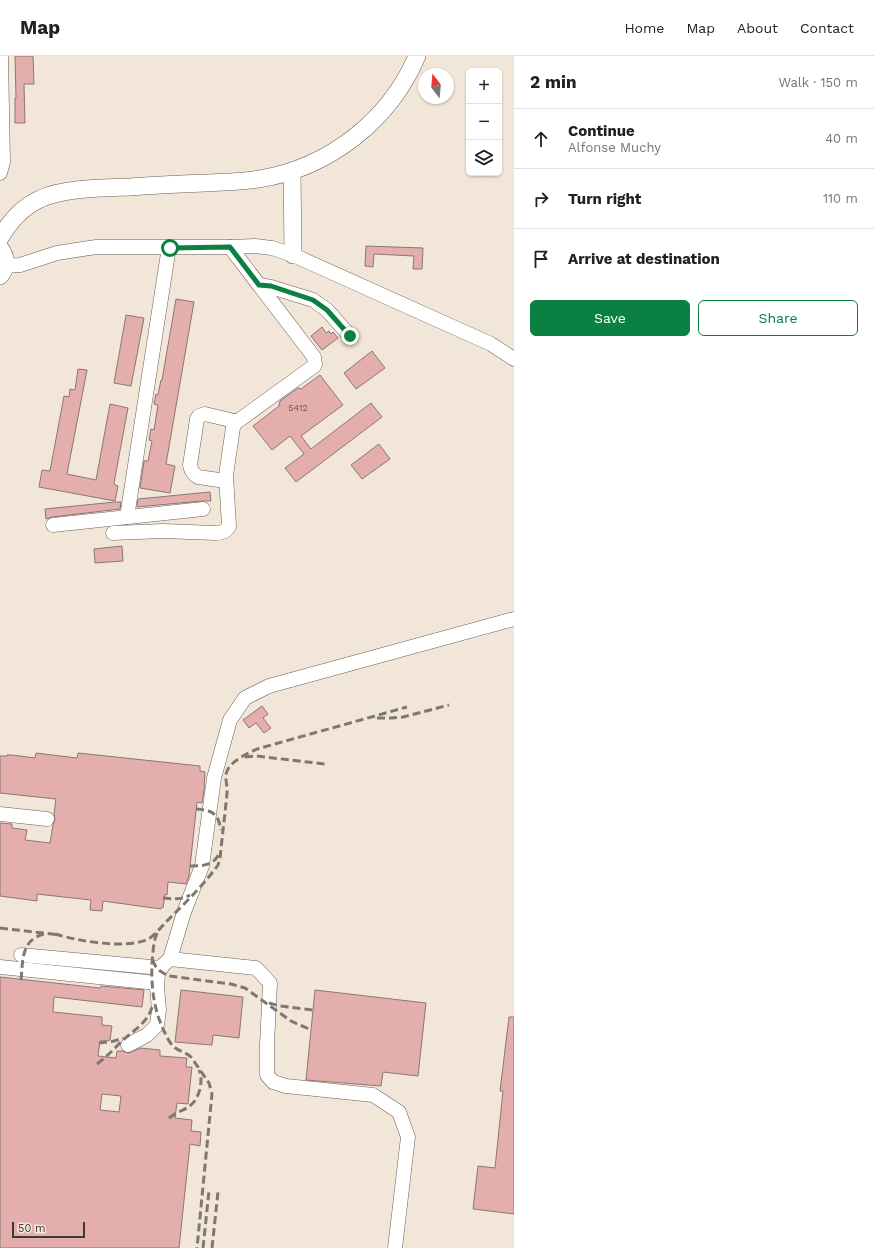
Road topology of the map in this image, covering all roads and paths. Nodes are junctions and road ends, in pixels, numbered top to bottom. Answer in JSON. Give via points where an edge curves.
{"nodes":[{"id":1,"x":1,"y":56,"type":"edge"},
{"id":2,"x":418,"y":56,"type":"edge"},
{"id":3,"x":1,"y":81,"type":"edge"},
{"id":4,"x":1,"y":142,"type":"edge"},
{"id":5,"x":292,"y":171,"type":"junction"},
{"id":6,"x":0,"y":173,"type":"edge"},
{"id":7,"x":0,"y":238,"type":"edge"},
{"id":8,"x":230,"y":247,"type":"junction"},
{"id":9,"x":0,"y":248,"type":"edge"},
{"id":10,"x":170,"y":248,"type":"junction"},
{"id":11,"x":293,"y":255,"type":"junction"},
{"id":12,"x":3,"y":271,"type":"edge"},
{"id":13,"x":259,"y":285,"type":"junction"},
{"id":14,"x":350,"y":336,"type":"dead end"},
{"id":15,"x":514,"y":359,"type":"edge"},
{"id":16,"x":234,"y":421,"type":"junction"},
{"id":17,"x":226,"y":481,"type":"junction"},
{"id":18,"x":203,"y":509,"type":"dead end"},
{"id":19,"x":127,"y":517,"type":"junction"},
{"id":20,"x":53,"y":525,"type":"dead end"},
{"id":21,"x":114,"y":533,"type":"dead end"},
{"id":22,"x":514,"y":619,"type":"edge"},
{"id":23,"x":0,"y":814,"type":"edge"},
{"id":24,"x":46,"y":819,"type":"dead end"},
{"id":25,"x":21,"y":955,"type":"dead end"},
{"id":26,"x":166,"y":963,"type":"junction"},
{"id":27,"x":0,"y":967,"type":"edge"},
{"id":28,"x":157,"y":983,"type":"junction"},
{"id":29,"x":128,"y":1045,"type":"dead end"},
{"id":30,"x":395,"y":1248,"type":"edge"}],
"edges":[{"from":1,"to":3,"type":"street"},
{"from":2,"to":5,"type":"main road","via":[[399,91],[367,127],[325,157]]},
{"from":3,"to":4,"type":"street"},
{"from":4,"to":6,"type":"street","via":[[3,162]]},
{"from":5,"to":7,"type":"main road","via":[[245,181],[58,193],[41,198],[25,208],[12,220]]},
{"from":5,"to":11,"type":"main road"},
{"from":8,"to":10,"type":"street"},
{"from":8,"to":11,"type":"street","via":[[272,248]]},
{"from":8,"to":13,"type":"street"},
{"from":9,"to":12,"type":"main road","via":[[5,257]]},
{"from":10,"to":12,"type":"street","via":[[96,247],[57,253]]},
{"from":10,"to":19,"type":"street"},
{"from":11,"to":15,"type":"street","via":[[484,341]]},
{"from":13,"to":14,"type":"street","via":[[271,286],[313,300],[327,310]]},
{"from":13,"to":16,"type":"street","via":[[314,357],[315,364],[238,421]]},
{"from":16,"to":17,"type":"street"},
{"from":16,"to":17,"type":"street","via":[[205,414],[199,416],[190,465],[194,475],[198,477]]},
{"from":17,"to":21,"type":"street","via":[[229,526],[222,533]]},
{"from":18,"to":19,"type":"street"},
{"from":19,"to":20,"type":"street"},
{"from":22,"to":26,"type":"street","via":[[269,686],[245,698],[230,720],[214,778],[202,866]]},
{"from":23,"to":24,"type":"street"},
{"from":25,"to":26,"type":"street"},
{"from":26,"to":28,"type":"street","via":[[158,974]]},
{"from":26,"to":30,"type":"street","via":[[256,968],[270,983],[267,1075],[273,1082],[286,1086],[373,1095],[399,1112],[408,1137]]},
{"from":27,"to":28,"type":"street"},
{"from":28,"to":29,"type":"street","via":[[157,1024],[147,1035]]}]}
